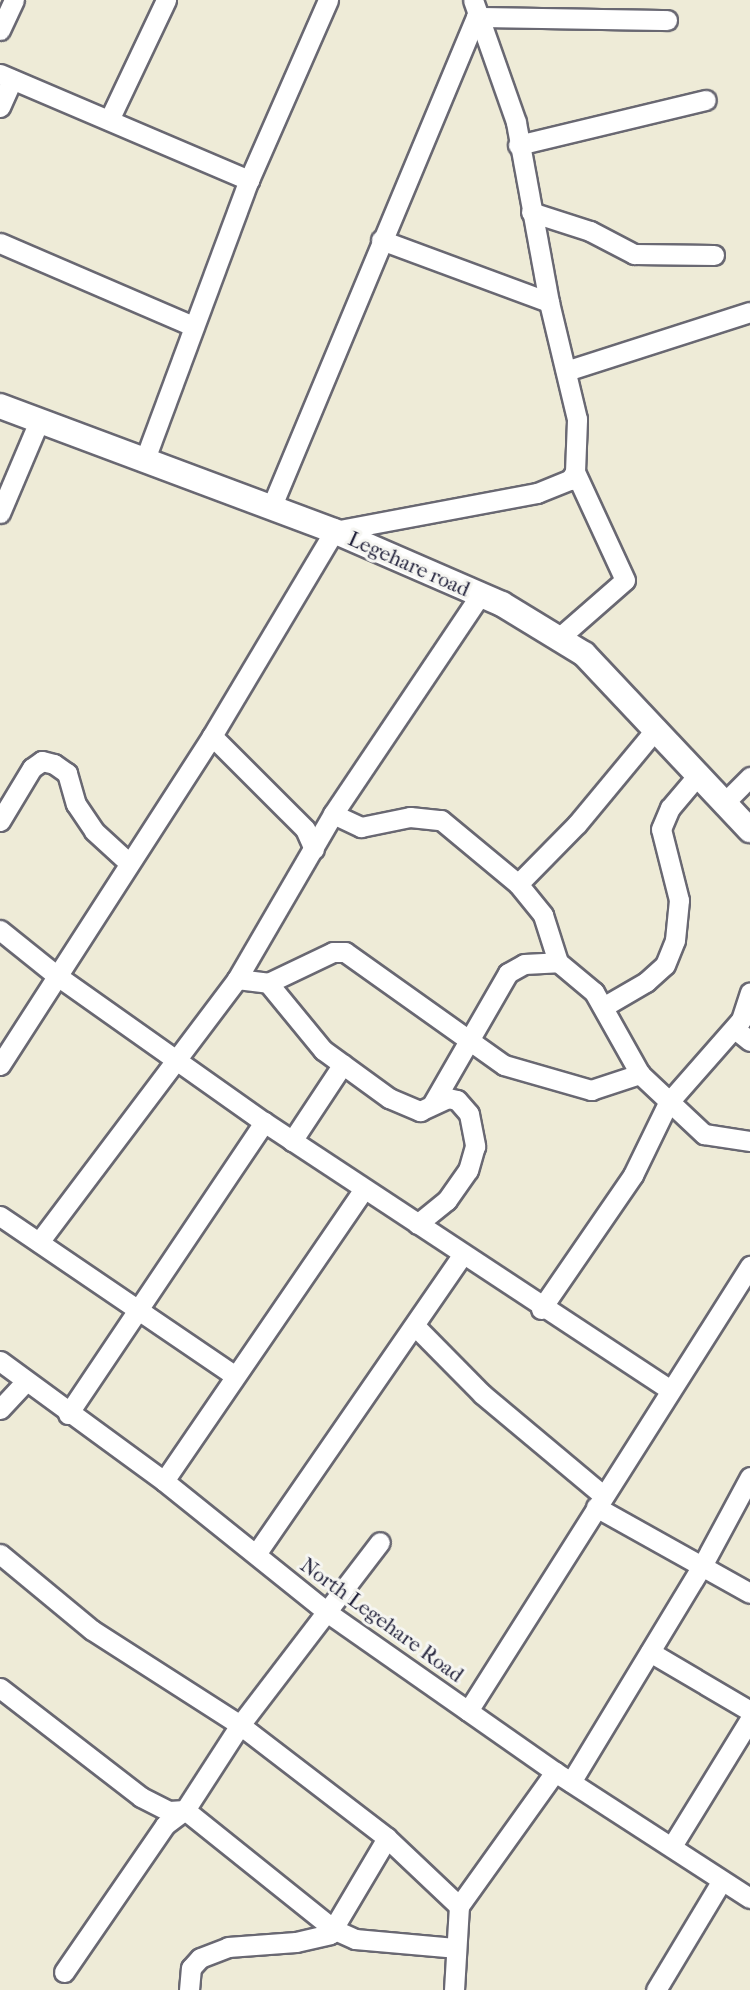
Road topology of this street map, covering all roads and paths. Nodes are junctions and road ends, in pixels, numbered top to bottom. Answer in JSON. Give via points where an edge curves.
{"nodes":[{"id":1,"x":14,"y":0,"type":"edge"},
{"id":2,"x":166,"y":0,"type":"edge"},
{"id":3,"x":328,"y":0,"type":"edge"},
{"id":4,"x":470,"y":6,"type":"edge"},
{"id":5,"x":667,"y":20,"type":"dead end"},
{"id":6,"x":0,"y":30,"type":"edge"},
{"id":7,"x":6,"y":77,"type":"edge"},
{"id":8,"x":706,"y":100,"type":"dead end"},
{"id":9,"x":0,"y":107,"type":"edge"},
{"id":10,"x":109,"y":120,"type":"junction"},
{"id":11,"x":518,"y":145,"type":"junction"},
{"id":12,"x":249,"y":180,"type":"junction"},
{"id":13,"x":531,"y":212,"type":"junction"},
{"id":14,"x":381,"y":240,"type":"junction"},
{"id":15,"x":0,"y":243,"type":"edge"},
{"id":16,"x":714,"y":255,"type":"dead end"},
{"id":17,"x":548,"y":302,"type":"junction"},
{"id":18,"x":750,"y":312,"type":"edge"},
{"id":19,"x":193,"y":326,"type":"junction"},
{"id":20,"x":566,"y":371,"type":"junction"},
{"id":21,"x":0,"y":406,"type":"edge"},
{"id":22,"x":39,"y":421,"type":"junction"},
{"id":23,"x":145,"y":458,"type":"junction"},
{"id":24,"x":575,"y":472,"type":"junction"},
{"id":25,"x":271,"y":508,"type":"junction"},
{"id":26,"x":0,"y":513,"type":"edge"},
{"id":27,"x":334,"y":531,"type":"junction"},
{"id":28,"x":481,"y":594,"type":"junction"},
{"id":29,"x":561,"y":637,"type":"junction"},
{"id":30,"x":656,"y":729,"type":"junction"},
{"id":31,"x":212,"y":736,"type":"junction"},
{"id":32,"x":698,"y":775,"type":"junction"},
{"id":33,"x":750,"y":778,"type":"edge"},
{"id":34,"x":724,"y":803,"type":"junction"},
{"id":35,"x":333,"y":814,"type":"junction"},
{"id":36,"x":0,"y":821,"type":"edge"},
{"id":37,"x":750,"y":830,"type":"edge"},
{"id":38,"x":314,"y":849,"type":"junction"},
{"id":39,"x":129,"y":863,"type":"junction"},
{"id":40,"x":518,"y":884,"type":"junction"},
{"id":41,"x":0,"y":930,"type":"edge"},
{"id":42,"x":558,"y":962,"type":"junction"},
{"id":43,"x":56,"y":975,"type":"junction"},
{"id":44,"x":237,"y":979,"type":"junction"},
{"id":45,"x":268,"y":983,"type":"junction"},
{"id":46,"x":750,"y":992,"type":"edge"},
{"id":47,"x":603,"y":1007,"type":"junction"},
{"id":48,"x":742,"y":1035,"type":"edge"},
{"id":49,"x":465,"y":1040,"type":"junction"},
{"id":50,"x":176,"y":1058,"type":"junction"},
{"id":51,"x":343,"y":1064,"type":"junction"},
{"id":52,"x":0,"y":1065,"type":"edge"},
{"id":53,"x":640,"y":1074,"type":"junction"},
{"id":54,"x":433,"y":1103,"type":"junction"},
{"id":55,"x":668,"y":1103,"type":"junction"},
{"id":56,"x":264,"y":1122,"type":"junction"},
{"id":57,"x":292,"y":1140,"type":"junction"},
{"id":58,"x":750,"y":1141,"type":"edge"},
{"id":59,"x":364,"y":1189,"type":"junction"},
{"id":60,"x":0,"y":1216,"type":"edge"},
{"id":61,"x":417,"y":1224,"type":"junction"},
{"id":62,"x":39,"y":1242,"type":"junction"},
{"id":63,"x":463,"y":1254,"type":"junction"},
{"id":64,"x":750,"y":1266,"type":"edge"},
{"id":65,"x":541,"y":1309,"type":"junction"},
{"id":66,"x":135,"y":1311,"type":"junction"},
{"id":67,"x":416,"y":1327,"type":"junction"},
{"id":68,"x":0,"y":1361,"type":"edge"},
{"id":69,"x":234,"y":1375,"type":"junction"},
{"id":70,"x":26,"y":1381,"type":"junction"},
{"id":71,"x":670,"y":1390,"type":"junction"},
{"id":72,"x":0,"y":1409,"type":"edge"},
{"id":73,"x":68,"y":1414,"type":"junction"},
{"id":74,"x":750,"y":1477,"type":"edge"},
{"id":75,"x":164,"y":1481,"type":"junction"},
{"id":76,"x":599,"y":1501,"type":"junction"},
{"id":77,"x":380,"y":1542,"type":"dead end"},
{"id":78,"x":0,"y":1554,"type":"edge"},
{"id":79,"x":256,"y":1554,"type":"junction"},
{"id":80,"x":702,"y":1566,"type":"junction"},
{"id":81,"x":750,"y":1593,"type":"edge"},
{"id":82,"x":328,"y":1613,"type":"junction"},
{"id":83,"x":650,"y":1652,"type":"junction"},
{"id":84,"x":0,"y":1688,"type":"edge"},
{"id":85,"x":468,"y":1711,"type":"junction"},
{"id":86,"x":750,"y":1712,"type":"edge"},
{"id":87,"x":750,"y":1719,"type":"edge"},
{"id":88,"x":240,"y":1725,"type":"junction"},
{"id":89,"x":563,"y":1777,"type":"junction"},
{"id":90,"x":185,"y":1810,"type":"junction"},
{"id":91,"x":387,"y":1838,"type":"junction"},
{"id":92,"x":672,"y":1846,"type":"junction"},
{"id":93,"x":721,"y":1882,"type":"junction"},
{"id":94,"x":748,"y":1900,"type":"edge"},
{"id":95,"x":459,"y":1906,"type":"junction"},
{"id":96,"x":335,"y":1930,"type":"junction"},
{"id":97,"x":454,"y":1948,"type":"junction"},
{"id":98,"x":64,"y":1972,"type":"dead end"},
{"id":99,"x":189,"y":1990,"type":"edge"},
{"id":100,"x":454,"y":1990,"type":"edge"},
{"id":101,"x":656,"y":1990,"type":"edge"}],
"edges":[{"from":1,"to":6,"type":"street"},
{"from":2,"to":10,"type":"street"},
{"from":3,"to":12,"type":"street"},
{"from":4,"to":5,"type":"street"},
{"from":4,"to":11,"type":"street","via":[[510,96]]},
{"from":4,"to":14,"type":"street"},
{"from":7,"to":9,"type":"street"},
{"from":7,"to":10,"type":"street"},
{"from":8,"to":11,"type":"street"},
{"from":10,"to":12,"type":"street"},
{"from":11,"to":13,"type":"street"},
{"from":12,"to":19,"type":"street"},
{"from":13,"to":16,"type":"street","via":[[590,231],[634,254]]},
{"from":13,"to":17,"type":"street"},
{"from":14,"to":17,"type":"street"},
{"from":14,"to":25,"type":"street"},
{"from":15,"to":19,"type":"street"},
{"from":17,"to":20,"type":"street"},
{"from":18,"to":20,"type":"street"},
{"from":19,"to":23,"type":"street"},
{"from":20,"to":24,"type":"street","via":[[576,419]]},
{"from":21,"to":22,"type":"main road","name":"Legehare road"},
{"from":22,"to":23,"type":"main road","name":"Legehare road"},
{"from":22,"to":26,"type":"street"},
{"from":23,"to":25,"type":"main road","name":"Legehare road"},
{"from":24,"to":27,"type":"street","via":[[569,480],[537,492]]},
{"from":24,"to":29,"type":"street","via":[[625,580]]},
{"from":25,"to":27,"type":"main road","name":"Legehare road"},
{"from":27,"to":28,"type":"main road","name":"Legehare road"},
{"from":27,"to":31,"type":"street"},
{"from":28,"to":29,"type":"main road","name":"Legehare road"},
{"from":28,"to":35,"type":"street"},
{"from":29,"to":30,"type":"main road","name":"Legehare road","via":[[584,654]]},
{"from":30,"to":32,"type":"main road","name":"Legehare road"},
{"from":30,"to":40,"type":"street","via":[[577,824]]},
{"from":31,"to":38,"type":"street","via":[[305,829]]},
{"from":31,"to":39,"type":"street"},
{"from":32,"to":34,"type":"main road","name":"Legehare road"},
{"from":32,"to":47,"type":"street","via":[[670,808],[661,829],[678,900],[675,940],[664,965],[646,982]]},
{"from":33,"to":34,"type":"street"},
{"from":34,"to":37,"type":"main road","name":"Legehare road"},
{"from":35,"to":38,"type":"street"},
{"from":35,"to":40,"type":"street","via":[[361,827],[410,817],[441,820]]},
{"from":36,"to":39,"type":"street","via":[[32,768],[42,761],[54,764],[67,773],[76,804],[94,831]]},
{"from":38,"to":44,"type":"street"},
{"from":39,"to":43,"type":"street"},
{"from":40,"to":42,"type":"street","via":[[543,915]]},
{"from":41,"to":43,"type":"street"},
{"from":42,"to":47,"type":"street","via":[[586,982]]},
{"from":42,"to":49,"type":"street","via":[[524,964],[508,973]]},
{"from":43,"to":50,"type":"street"},
{"from":43,"to":52,"type":"street"},
{"from":44,"to":45,"type":"street"},
{"from":44,"to":50,"type":"street"},
{"from":45,"to":49,"type":"street","via":[[333,952],[345,952]]},
{"from":45,"to":51,"type":"street","via":[[323,1050]]},
{"from":46,"to":48,"type":"street"},
{"from":47,"to":53,"type":"street"},
{"from":48,"to":55,"type":"street","via":[[692,1071]]},
{"from":49,"to":53,"type":"street","via":[[504,1065],[570,1087],[591,1090]]},
{"from":49,"to":54,"type":"street"},
{"from":50,"to":56,"type":"street"},
{"from":50,"to":62,"type":"street"},
{"from":51,"to":54,"type":"street","via":[[408,1109],[420,1111]]},
{"from":51,"to":57,"type":"street"},
{"from":53,"to":55,"type":"street"},
{"from":54,"to":61,"type":"street","via":[[457,1100],[469,1114],[475,1146],[468,1170],[447,1200]]},
{"from":55,"to":58,"type":"street","via":[[705,1134]]},
{"from":55,"to":65,"type":"street","via":[[633,1175]]},
{"from":56,"to":57,"type":"street"},
{"from":56,"to":66,"type":"street"},
{"from":57,"to":59,"type":"street"},
{"from":59,"to":61,"type":"street"},
{"from":59,"to":69,"type":"street"},
{"from":60,"to":62,"type":"street"},
{"from":61,"to":63,"type":"street"},
{"from":62,"to":66,"type":"street"},
{"from":63,"to":65,"type":"street"},
{"from":63,"to":67,"type":"street"},
{"from":64,"to":71,"type":"street"},
{"from":65,"to":71,"type":"street"},
{"from":66,"to":69,"type":"street"},
{"from":66,"to":73,"type":"street"},
{"from":67,"to":76,"type":"street"},
{"from":67,"to":79,"type":"street"},
{"from":68,"to":70,"type":"street","name":"North Legehare Road"},
{"from":69,"to":75,"type":"street"},
{"from":70,"to":72,"type":"street"},
{"from":70,"to":73,"type":"street","name":"North Legehare Road"},
{"from":71,"to":76,"type":"street"},
{"from":73,"to":75,"type":"street","name":"North Legehare Road"},
{"from":74,"to":80,"type":"street"},
{"from":75,"to":79,"type":"street","name":"North Legehare Road"},
{"from":76,"to":80,"type":"street"},
{"from":76,"to":85,"type":"street"},
{"from":77,"to":82,"type":"street"},
{"from":78,"to":88,"type":"street","via":[[92,1630]]},
{"from":79,"to":82,"type":"street","name":"North Legehare Road"},
{"from":80,"to":81,"type":"street"},
{"from":80,"to":83,"type":"street"},
{"from":82,"to":85,"type":"street","name":"North Legehare Road"},
{"from":82,"to":88,"type":"street"},
{"from":83,"to":86,"type":"street"},
{"from":83,"to":89,"type":"street"},
{"from":84,"to":90,"type":"street","via":[[141,1797],[169,1811]]},
{"from":85,"to":89,"type":"street","name":"North Legehare Road"},
{"from":87,"to":92,"type":"street"},
{"from":88,"to":90,"type":"street"},
{"from":88,"to":91,"type":"street"},
{"from":89,"to":92,"type":"street","name":"North Legehare Road"},
{"from":89,"to":95,"type":"street"},
{"from":90,"to":96,"type":"street"},
{"from":90,"to":98,"type":"street","via":[[165,1825]]},
{"from":91,"to":95,"type":"street"},
{"from":91,"to":96,"type":"street"},
{"from":92,"to":93,"type":"street","name":"North Legehare Road"},
{"from":93,"to":94,"type":"street","name":"North Legehare Road"},
{"from":93,"to":101,"type":"street"},
{"from":95,"to":97,"type":"street"},
{"from":96,"to":97,"type":"street","via":[[355,1940]]},
{"from":96,"to":99,"type":"street","via":[[324,1937],[228,1947],[200,1958],[191,1968]]},
{"from":97,"to":100,"type":"street"}]}
